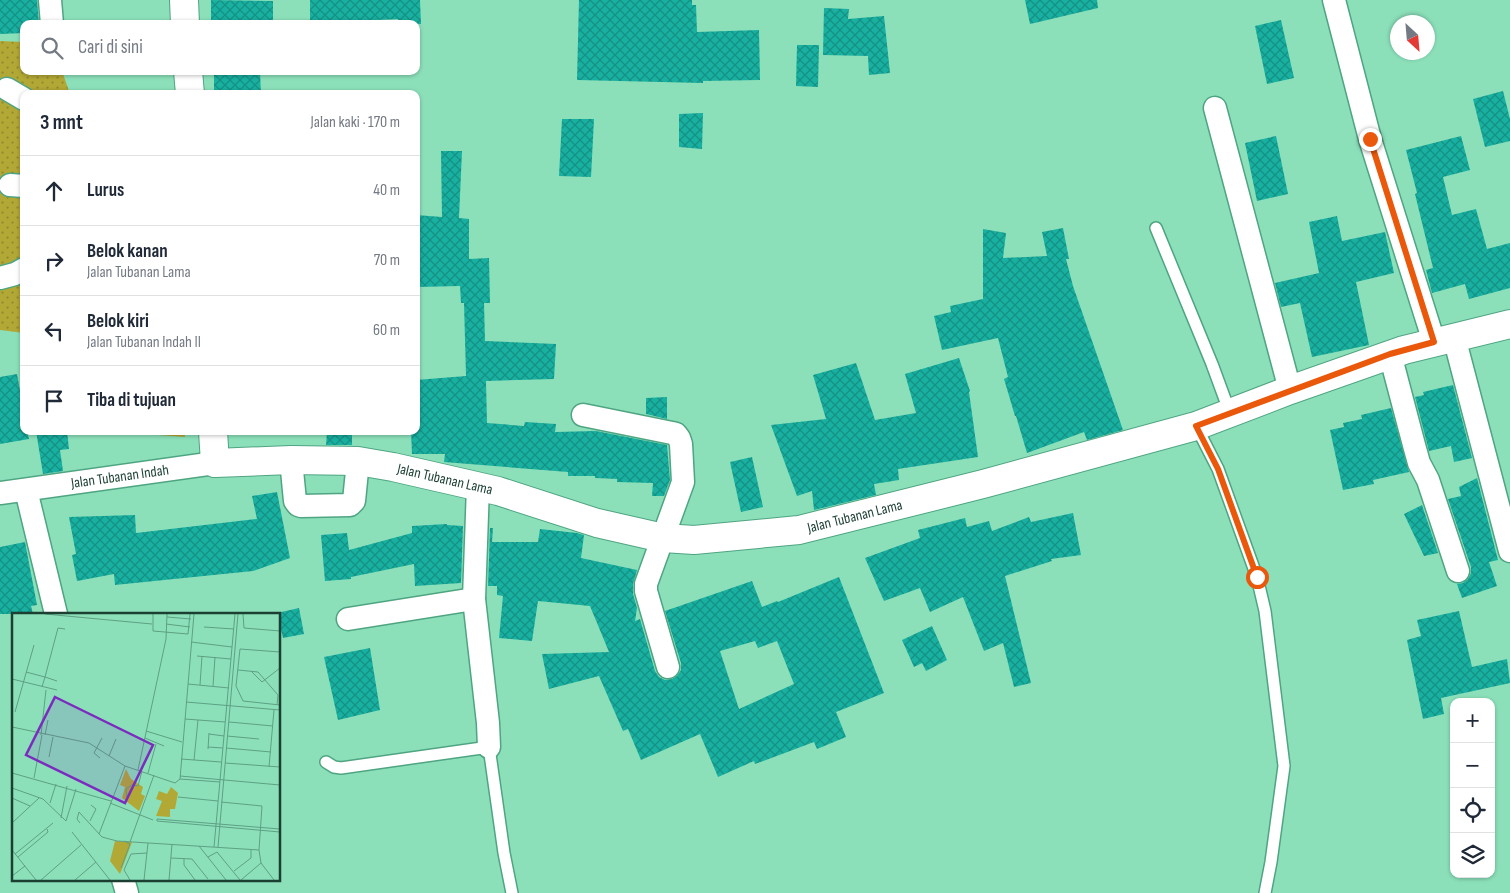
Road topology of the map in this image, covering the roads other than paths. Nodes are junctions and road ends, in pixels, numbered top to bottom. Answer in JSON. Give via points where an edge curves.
{"nodes":[{"id":1,"x":50,"y":0,"type":"edge"},
{"id":2,"x":184,"y":0,"type":"edge"},
{"id":3,"x":1334,"y":0,"type":"edge"},
{"id":4,"x":52,"y":20,"type":"edge"},
{"id":5,"x":185,"y":20,"type":"edge"},
{"id":6,"x":188,"y":75,"type":"edge"},
{"id":7,"x":190,"y":90,"type":"edge"},
{"id":8,"x":1215,"y":108,"type":"dead end"},
{"id":9,"x":1156,"y":228,"type":"dead end"},
{"id":10,"x":20,"y":271,"type":"edge"},
{"id":11,"x":0,"y":278,"type":"edge"},
{"id":12,"x":1510,"y":324,"type":"edge"},
{"id":13,"x":1444,"y":340,"type":"junction"},
{"id":14,"x":1390,"y":354,"type":"junction"},
{"id":15,"x":1290,"y":390,"type":"junction"},
{"id":16,"x":1230,"y":413,"type":"junction"},
{"id":17,"x":583,"y":415,"type":"dead end"},
{"id":18,"x":1196,"y":426,"type":"junction"},
{"id":19,"x":213,"y":435,"type":"edge"},
{"id":20,"x":291,"y":460,"type":"junction"},
{"id":21,"x":358,"y":461,"type":"junction"},
{"id":22,"x":215,"y":463,"type":"junction"},
{"id":23,"x":478,"y":486,"type":"junction"},
{"id":24,"x":26,"y":490,"type":"junction"},
{"id":25,"x":0,"y":494,"type":"edge"},
{"id":26,"x":663,"y":538,"type":"junction"},
{"id":27,"x":1510,"y":551,"type":"edge"},
{"id":28,"x":1458,"y":572,"type":"dead end"},
{"id":29,"x":474,"y":599,"type":"junction"},
{"id":30,"x":56,"y":613,"type":"edge"},
{"id":31,"x":348,"y":619,"type":"dead end"},
{"id":32,"x":668,"y":666,"type":"dead end"},
{"id":33,"x":489,"y":747,"type":"junction"},
{"id":34,"x":326,"y":762,"type":"dead end"},
{"id":35,"x":123,"y":880,"type":"edge"},
{"id":36,"x":127,"y":893,"type":"edge"},
{"id":37,"x":512,"y":893,"type":"edge"},
{"id":38,"x":1265,"y":893,"type":"edge"}],
"edges":[{"from":1,"to":4,"type":"street"},
{"from":2,"to":5,"type":"street"},
{"from":3,"to":13,"type":"street","via":[[1370,139]]},
{"from":6,"to":7,"type":"street"},
{"from":8,"to":15,"type":"street"},
{"from":9,"to":16,"type":"lane"},
{"from":10,"to":11,"type":"street"},
{"from":12,"to":13,"type":"street","name":"Jalan Tubanan Lama"},
{"from":13,"to":14,"type":"street","name":"Jalan Tubanan Lama"},
{"from":13,"to":27,"type":"street"},
{"from":14,"to":15,"type":"street","name":"Jalan Tubanan Lama"},
{"from":14,"to":28,"type":"street","via":[[1414,444]]},
{"from":15,"to":16,"type":"street","name":"Jalan Tubanan Lama"},
{"from":16,"to":18,"type":"street","name":"Jalan Tubanan Lama"},
{"from":17,"to":26,"type":"street","via":[[672,433],[679,438],[683,482]]},
{"from":18,"to":26,"type":"street","name":"Jalan Tubanan Lama","via":[[799,530],[694,540]]},
{"from":18,"to":38,"type":"lane","via":[[1218,469],[1257,577],[1265,611],[1284,766]]},
{"from":19,"to":22,"type":"street"},
{"from":20,"to":21,"type":"street","name":"Jalan Tubanan Lama"},
{"from":20,"to":21,"type":"street","via":[[295,501],[301,506],[350,505],[354,501]]},
{"from":20,"to":22,"type":"street","name":"Jalan Tubanan Lama"},
{"from":21,"to":23,"type":"street","name":"Jalan Tubanan Lama"},
{"from":22,"to":24,"type":"street","name":"Jalan Tubanan Indah"},
{"from":23,"to":26,"type":"street","name":"Jalan Tubanan Lama","via":[[597,523]]},
{"from":23,"to":29,"type":"street"},
{"from":24,"to":25,"type":"street","name":"Jalan Tubanan Indah"},
{"from":24,"to":30,"type":"street"},
{"from":26,"to":32,"type":"street","via":[[646,590]]},
{"from":29,"to":31,"type":"street"},
{"from":29,"to":33,"type":"street"},
{"from":33,"to":34,"type":"lane","via":[[340,768]]},
{"from":33,"to":37,"type":"lane"},
{"from":35,"to":36,"type":"street"}]}
